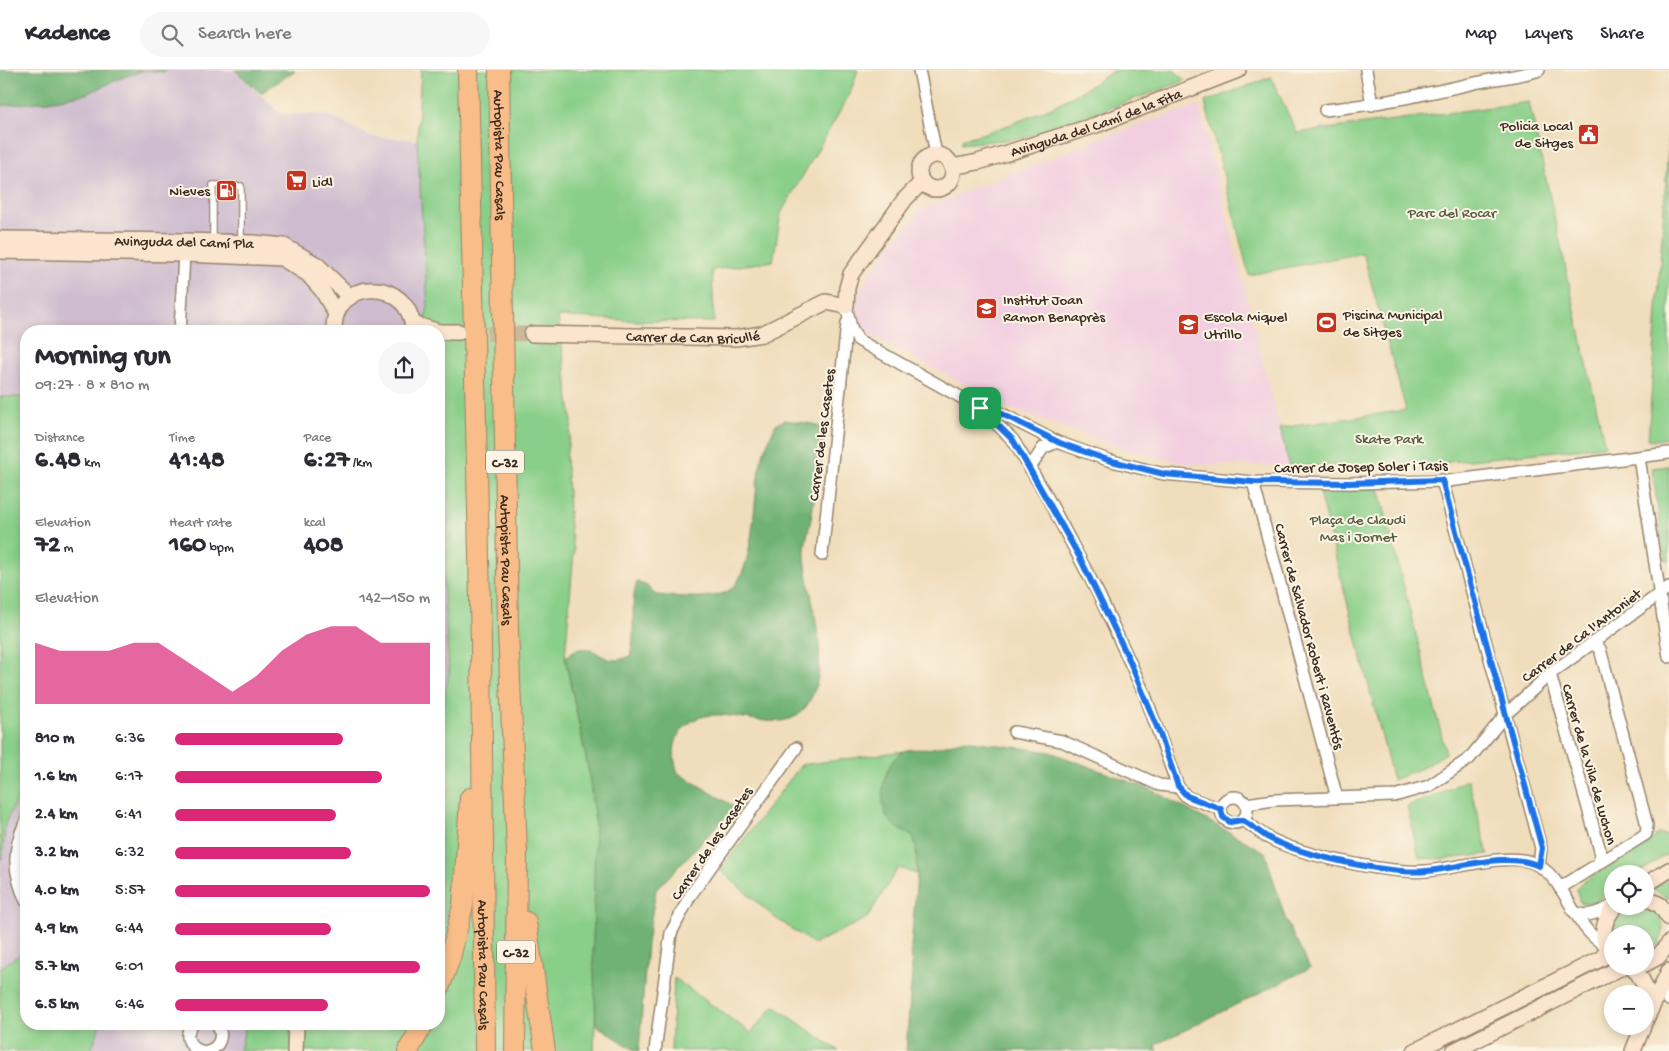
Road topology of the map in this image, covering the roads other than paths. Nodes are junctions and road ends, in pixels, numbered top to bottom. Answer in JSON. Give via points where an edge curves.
{"nodes":[{"id":1,"x":468,"y":70,"type":"edge"},
{"id":2,"x":499,"y":70,"type":"edge"},
{"id":3,"x":921,"y":70,"type":"edge"},
{"id":4,"x":1238,"y":70,"type":"edge"},
{"id":5,"x":1366,"y":70,"type":"edge"},
{"id":6,"x":1539,"y":70,"type":"edge"},
{"id":7,"x":1493,"y":74,"type":"edge"},
{"id":8,"x":1372,"y":105,"type":"junction"},
{"id":9,"x":1325,"y":110,"type":"dead end"},
{"id":10,"x":934,"y":155,"type":"junction"},
{"id":11,"x":952,"y":167,"type":"junction"},
{"id":12,"x":922,"y":182,"type":"junction"},
{"id":13,"x":219,"y":185,"type":"dead end"},
{"id":14,"x":235,"y":186,"type":"dead end"},
{"id":15,"x":0,"y":239,"type":"edge"},
{"id":16,"x":213,"y":242,"type":"junction"},
{"id":17,"x":241,"y":242,"type":"junction"},
{"id":18,"x":0,"y":251,"type":"edge"},
{"id":19,"x":184,"y":254,"type":"junction"},
{"id":20,"x":350,"y":297,"type":"junction"},
{"id":21,"x":847,"y":312,"type":"junction"},
{"id":22,"x":336,"y":314,"type":"junction"},
{"id":23,"x":180,"y":325,"type":"edge"},
{"id":24,"x":335,"y":325,"type":"edge"},
{"id":25,"x":412,"y":325,"type":"edge"},
{"id":26,"x":445,"y":332,"type":"edge"},
{"id":27,"x":459,"y":332,"type":"tunnel mouth"},
{"id":28,"x":532,"y":334,"type":"tunnel mouth"},
{"id":29,"x":980,"y":408,"type":"junction"},
{"id":30,"x":1057,"y":442,"type":"junction"},
{"id":31,"x":1669,"y":453,"type":"edge"},
{"id":32,"x":1639,"y":457,"type":"junction"},
{"id":33,"x":1030,"y":468,"type":"junction"},
{"id":34,"x":1442,"y":480,"type":"junction"},
{"id":35,"x":1253,"y":482,"type":"junction"},
{"id":36,"x":822,"y":555,"type":"dead end"},
{"id":37,"x":1664,"y":590,"type":"edge"},
{"id":38,"x":1592,"y":643,"type":"junction"},
{"id":39,"x":481,"y":644,"type":"junction"},
{"id":40,"x":1669,"y":657,"type":"edge"},
{"id":41,"x":1550,"y":674,"type":"junction"},
{"id":42,"x":1506,"y":714,"type":"junction"},
{"id":43,"x":1014,"y":732,"type":"dead end"},
{"id":44,"x":796,"y":748,"type":"dead end"},
{"id":45,"x":1178,"y":786,"type":"junction"},
{"id":46,"x":1337,"y":798,"type":"junction"},
{"id":47,"x":1246,"y":804,"type":"junction"},
{"id":48,"x":1221,"y":809,"type":"junction"},
{"id":49,"x":1242,"y":820,"type":"junction"},
{"id":50,"x":20,"y":834,"type":"edge"},
{"id":51,"x":516,"y":854,"type":"junction"},
{"id":52,"x":1599,"y":862,"type":"junction"},
{"id":53,"x":1539,"y":866,"type":"junction"},
{"id":54,"x":1669,"y":870,"type":"edge"},
{"id":55,"x":1654,"y":879,"type":"edge"},
{"id":56,"x":20,"y":885,"type":"edge"},
{"id":57,"x":1560,"y":888,"type":"junction"},
{"id":58,"x":1654,"y":902,"type":"edge"},
{"id":59,"x":1572,"y":910,"type":"junction"},
{"id":60,"x":1604,"y":910,"type":"edge"},
{"id":61,"x":1669,"y":918,"type":"edge"},
{"id":62,"x":1604,"y":926,"type":"edge"},
{"id":63,"x":1604,"y":941,"type":"edge"},
{"id":64,"x":1669,"y":943,"type":"edge"},
{"id":65,"x":1604,"y":949,"type":"edge"},
{"id":66,"x":1604,"y":954,"type":"edge"},
{"id":67,"x":1654,"y":959,"type":"edge"},
{"id":68,"x":1669,"y":971,"type":"edge"},
{"id":69,"x":445,"y":972,"type":"edge"},
{"id":70,"x":1606,"y":975,"type":"edge"},
{"id":71,"x":1665,"y":995,"type":"edge"},
{"id":72,"x":1654,"y":1009,"type":"edge"},
{"id":73,"x":188,"y":1030,"type":"edge"},
{"id":74,"x":220,"y":1030,"type":"edge"},
{"id":75,"x":296,"y":1030,"type":"edge"},
{"id":76,"x":420,"y":1030,"type":"edge"},
{"id":77,"x":1639,"y":1035,"type":"edge"},
{"id":78,"x":296,"y":1049,"type":"edge"},
{"id":79,"x":202,"y":1051,"type":"edge"},
{"id":80,"x":208,"y":1051,"type":"edge"},
{"id":81,"x":408,"y":1051,"type":"edge"},
{"id":82,"x":484,"y":1051,"type":"edge"},
{"id":83,"x":516,"y":1051,"type":"edge"},
{"id":84,"x":545,"y":1051,"type":"edge"},
{"id":85,"x":654,"y":1051,"type":"edge"},
{"id":86,"x":1415,"y":1051,"type":"edge"},
{"id":87,"x":1454,"y":1051,"type":"edge"},
{"id":88,"x":1632,"y":1051,"type":"edge"}],
"edges":[{"from":1,"to":39,"type":"highway","name":"Autopista Pau Casals","number":"C-32"},
{"from":2,"to":51,"type":"highway","name":"Autopista Pau Casals","number":"C-32","via":[[508,620]]},
{"from":3,"to":10,"type":"street"},
{"from":4,"to":11,"type":"street","name":"Avinguda del Camí de la Fita","via":[[1096,125]]},
{"from":5,"to":8,"type":"street"},
{"from":6,"to":7,"type":"street","via":[[1516,77]]},
{"from":7,"to":8,"type":"street"},
{"from":8,"to":9,"type":"street"},
{"from":10,"to":11,"type":"street","via":[[946,159]]},
{"from":10,"to":12,"type":"street","via":[[924,160],[919,168]]},
{"from":11,"to":12,"type":"street","via":[[950,181],[941,188],[927,187]]},
{"from":12,"to":21,"type":"street","via":[[905,199],[851,274],[847,288]]},
{"from":13,"to":16,"type":"lane","via":[[213,185]]},
{"from":14,"to":17,"type":"lane","via":[[241,186]]},
{"from":15,"to":16,"type":"street","name":"Avinguda del Camí Pla"},
{"from":16,"to":17,"type":"street","name":"Avinguda del Camí Pla"},
{"from":17,"to":20,"type":"street","name":"Avinguda del Camí Pla","via":[[284,246],[292,250],[317,265]]},
{"from":18,"to":19,"type":"street","name":"Avinguda del Camí Pla"},
{"from":19,"to":22,"type":"street","name":"Avinguda del Camí Pla","via":[[282,258],[308,274]]},
{"from":19,"to":23,"type":"street"},
{"from":20,"to":22,"type":"street"},
{"from":20,"to":25,"type":"street","via":[[367,290],[391,293],[408,309]]},
{"from":21,"to":28,"type":"street","name":"Carrer de Can Bricullé","via":[[826,302],[762,334],[736,338]]},
{"from":21,"to":29,"type":"street","via":[[854,334],[864,345]]},
{"from":21,"to":36,"type":"street","name":"Carrer de les Casetes"},
{"from":22,"to":24,"type":"street"},
{"from":26,"to":27,"type":"street"},
{"from":29,"to":30,"type":"street","name":"Carrer de Josep Soler i Tasis","via":[[998,412]]},
{"from":29,"to":33,"type":"street","via":[[1013,440]]},
{"from":30,"to":33,"type":"street","via":[[1043,448]]},
{"from":30,"to":35,"type":"street","name":"Carrer de Josep Soler i Tasis","via":[[1108,460],[1164,474]]},
{"from":31,"to":32,"type":"street","name":"Carrer de Josep Soler i Tasis"},
{"from":32,"to":34,"type":"street","name":"Carrer de Josep Soler i Tasis"},
{"from":32,"to":37,"type":"street"},
{"from":33,"to":45,"type":"street","via":[[1079,556],[1128,657]]},
{"from":34,"to":35,"type":"street","name":"Carrer de Josep Soler i Tasis"},
{"from":34,"to":42,"type":"street"},
{"from":35,"to":46,"type":"street","name":"Carrer de Salvador Robert i Raventós"},
{"from":37,"to":38,"type":"street","name":"Carrer de Ca l'Antoniet"},
{"from":37,"to":40,"type":"street"},
{"from":38,"to":41,"type":"street","name":"Carrer de Ca l'Antoniet"},
{"from":38,"to":52,"type":"street","via":[[1600,649],[1647,825],[1646,834]]},
{"from":39,"to":69,"type":"highway","via":[[463,905]]},
{"from":39,"to":82,"type":"highway","name":"Autopista Pau Casals","number":"C-32"},
{"from":41,"to":42,"type":"street","name":"Carrer de Ca l'Antoniet"},
{"from":41,"to":52,"type":"street","name":"Carrer de la Vila de Luchon","via":[[1601,854]]},
{"from":42,"to":46,"type":"street","name":"Carrer de Ca l'Antoniet","via":[[1469,759],[1429,786],[1394,796]]},
{"from":42,"to":53,"type":"street","via":[[1542,848]]},
{"from":43,"to":45,"type":"street","via":[[1062,741],[1159,786]]},
{"from":44,"to":85,"type":"street","name":"Carrer de les Casetes","via":[[690,896],[671,934]]},
{"from":45,"to":48,"type":"street","via":[[1187,796]]},
{"from":46,"to":47,"type":"street","name":"Carrer de Ca l'Antoniet"},
{"from":47,"to":48,"type":"street","via":[[1232,797]]},
{"from":47,"to":49,"type":"street"},
{"from":48,"to":49,"type":"street","via":[[1223,817],[1230,822]]},
{"from":49,"to":53,"type":"street","via":[[1268,838],[1292,848],[1380,869],[1424,872],[1503,860],[1522,860]]},
{"from":50,"to":56,"type":"street","via":[[16,858]]},
{"from":51,"to":83,"type":"highway","name":"Autopista Pau Casals","number":"C-32"},
{"from":51,"to":84,"type":"highway"},
{"from":52,"to":57,"type":"street"},
{"from":53,"to":57,"type":"street"},
{"from":54,"to":55,"type":"street"},
{"from":57,"to":59,"type":"street"},
{"from":58,"to":61,"type":"street"},
{"from":59,"to":60,"type":"street","via":[[1580,915]]},
{"from":59,"to":65,"type":"street","via":[[1585,930]]},
{"from":62,"to":63,"type":"street"},
{"from":64,"to":67,"type":"street"},
{"from":66,"to":86,"type":"street"},
{"from":68,"to":71,"type":"street"},
{"from":70,"to":87,"type":"street"},
{"from":71,"to":72,"type":"street"},
{"from":73,"to":79,"type":"street","via":[[189,1041]]},
{"from":74,"to":80,"type":"street","via":[[220,1042]]},
{"from":75,"to":78,"type":"street"},
{"from":76,"to":81,"type":"highway"},
{"from":77,"to":88,"type":"street"}]}
